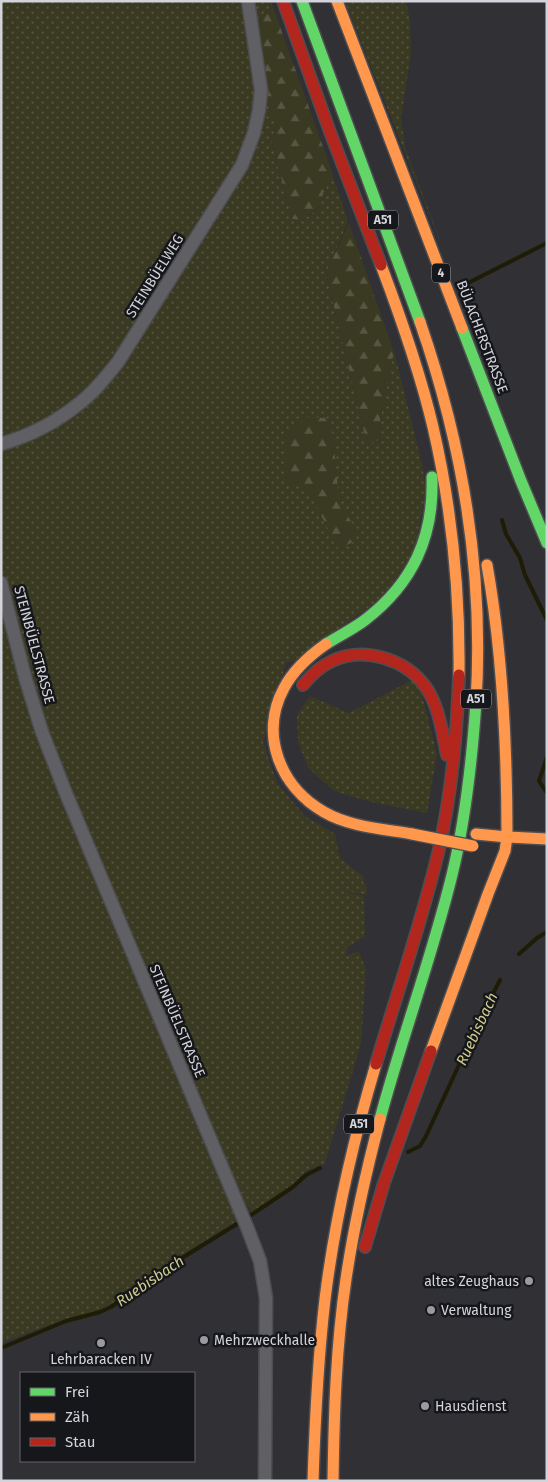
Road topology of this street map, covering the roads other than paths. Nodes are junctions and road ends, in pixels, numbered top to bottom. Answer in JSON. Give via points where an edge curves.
{"nodes":[{"id":1,"x":248,"y":1,"type":"edge"},
{"id":2,"x":283,"y":1,"type":"edge"},
{"id":3,"x":302,"y":1,"type":"edge"},
{"id":4,"x":337,"y":1,"type":"edge"},
{"id":5,"x":439,"y":380,"type":"junction"},
{"id":6,"x":423,"y":388,"type":"junction"},
{"id":7,"x":1,"y":444,"type":"edge"},
{"id":8,"x":482,"y":539,"type":"dead end"},
{"id":9,"x":547,"y":543,"type":"edge"},
{"id":10,"x":485,"y":556,"type":"dead end"},
{"id":11,"x":1,"y":583,"type":"edge"},
{"id":12,"x":298,"y":693,"type":"dead end"},
{"id":13,"x":452,"y":775,"type":"junction"},
{"id":14,"x":432,"y":825,"type":"dead end"},
{"id":15,"x":507,"y":837,"type":"junction"},
{"id":16,"x":547,"y":839,"type":"edge"},
{"id":17,"x":477,"y":846,"type":"dead end"},
{"id":18,"x":338,"y":1350,"type":"junction"},
{"id":19,"x":265,"y":1481,"type":"edge"},
{"id":20,"x":313,"y":1481,"type":"edge"},
{"id":21,"x":333,"y":1481,"type":"edge"}],
"edges":[{"from":1,"to":7,"type":"street","name":"STEINBÜELWEG","via":[[261,90],[254,133],[242,165],[118,362],[99,385],[55,420]]},
{"from":2,"to":6,"type":"main road","number":"A51","via":[[400,315]]},
{"from":3,"to":5,"type":"main road","number":"A51","via":[[417,309]]},
{"from":4,"to":9,"type":"main road","name":"BÜLACHERSTRASSE","number":"4"},
{"from":5,"to":8,"type":"main road","via":[[461,445]]},
{"from":5,"to":18,"type":"main road","number":"A51","via":[[457,450],[473,560],[478,667],[474,739],[452,876],[385,1098],[363,1184],[350,1253]]},
{"from":6,"to":13,"type":"main road","number":"A51","via":[[440,456],[456,561],[460,665]]},
{"from":6,"to":17,"type":"main road","bridge":true,"via":[[433,491],[432,514],[422,549],[404,580],[382,606],[302,663],[283,689],[273,728],[283,772],[296,790],[323,812],[345,821]]},
{"from":10,"to":15,"type":"main road","via":[[504,688]]},
{"from":11,"to":19,"type":"street","name":"STEINBÜELSTRASSE","via":[[42,732],[260,1261],[266,1298]]},
{"from":12,"to":13,"type":"main road","via":[[317,670],[344,657],[372,655],[404,666],[425,687],[434,705]]},
{"from":13,"to":20,"type":"main road","number":"A51","via":[[430,884],[364,1104],[338,1215],[318,1357]]},
{"from":14,"to":15,"type":"main road"},
{"from":15,"to":16,"type":"main road"},
{"from":15,"to":18,"type":"main road","via":[[505,851],[384,1183]]},
{"from":18,"to":21,"type":"main road","number":"A51"}]}
